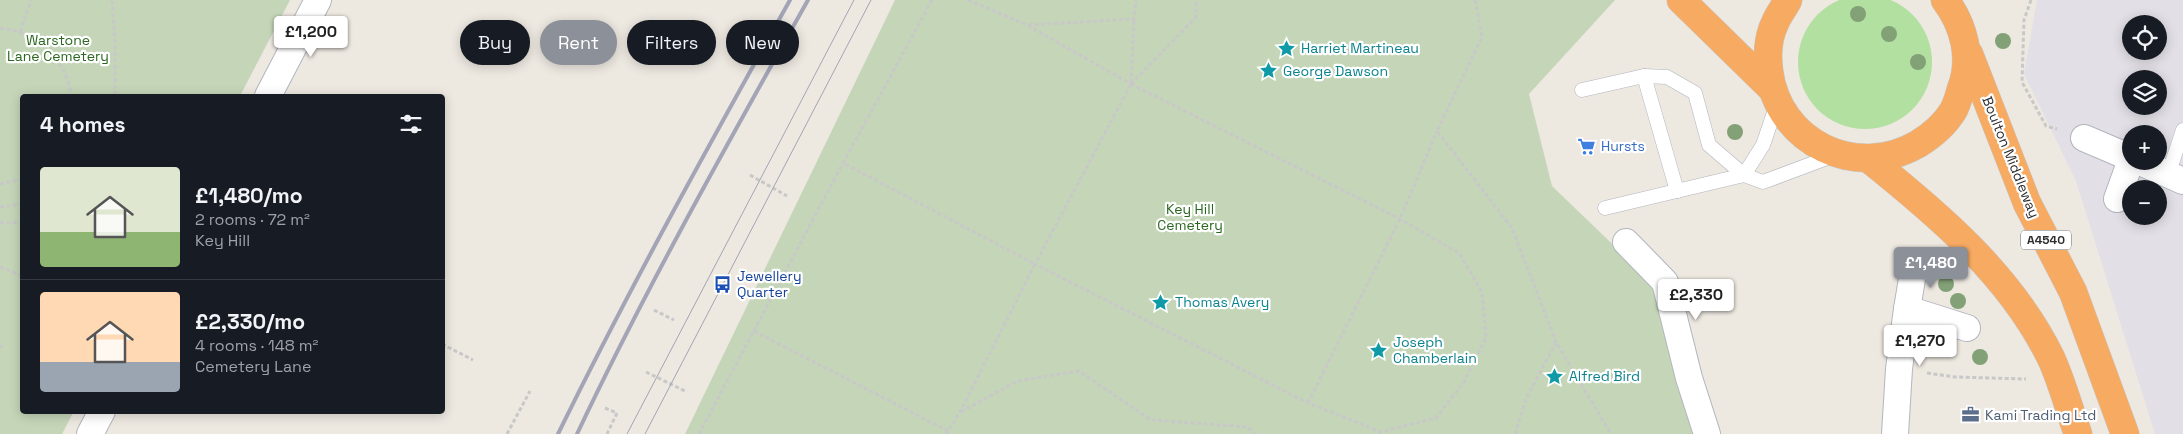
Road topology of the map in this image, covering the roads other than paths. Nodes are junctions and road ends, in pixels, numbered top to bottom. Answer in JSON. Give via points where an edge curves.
{"nodes":[{"id":1,"x":318,"y":0,"type":"edge"},
{"id":2,"x":1681,"y":0,"type":"edge"},
{"id":3,"x":1788,"y":0,"type":"edge"},
{"id":4,"x":1955,"y":5,"type":"edge"},
{"id":5,"x":1966,"y":46,"type":"junction"},
{"id":6,"x":1644,"y":76,"type":"junction"},
{"id":7,"x":1582,"y":90,"type":"dead end"},
{"id":8,"x":269,"y":94,"type":"edge"},
{"id":9,"x":1775,"y":94,"type":"junction"},
{"id":10,"x":2183,"y":130,"type":"edge"},
{"id":11,"x":2084,"y":138,"type":"road end"},
{"id":12,"x":1836,"y":154,"type":"junction"},
{"id":13,"x":2122,"y":155,"type":"edge"},
{"id":14,"x":1869,"y":160,"type":"junction"},
{"id":15,"x":2127,"y":170,"type":"edge"},
{"id":16,"x":2158,"y":170,"type":"edge"},
{"id":17,"x":1744,"y":175,"type":"junction"},
{"id":18,"x":2176,"y":178,"type":"edge"},
{"id":19,"x":1677,"y":191,"type":"junction"},
{"id":20,"x":2117,"y":199,"type":"dead end"},
{"id":21,"x":1605,"y":208,"type":"dead end"},
{"id":22,"x":1626,"y":242,"type":"dead end"},
{"id":23,"x":1915,"y":261,"type":"dead end"},
{"id":24,"x":1907,"y":310,"type":"junction"},
{"id":25,"x":1967,"y":328,"type":"dead end"},
{"id":26,"x":100,"y":414,"type":"edge"},
{"id":27,"x":90,"y":434,"type":"edge"},
{"id":28,"x":1707,"y":434,"type":"edge"},
{"id":29,"x":1895,"y":434,"type":"edge"},
{"id":30,"x":2078,"y":434,"type":"edge"},
{"id":31,"x":2125,"y":434,"type":"edge"}],
"edges":[{"from":1,"to":8,"type":"street"},
{"from":2,"to":9,"type":"highway"},
{"from":3,"to":9,"type":"highway","via":[[1774,24],[1767,56]]},
{"from":4,"to":5,"type":"highway","name":"Boulton Middleway"},
{"from":5,"to":14,"type":"highway","via":[[1965,79],[1953,111],[1931,136],[1902,153]]},
{"from":5,"to":31,"type":"highway","name":"Boulton Middleway","number":"A4540","via":[[2027,203],[2073,292]]},
{"from":6,"to":7,"type":"lane"},
{"from":6,"to":17,"type":"lane","via":[[1667,77],[1695,93],[1709,145]]},
{"from":6,"to":19,"type":"lane"},
{"from":9,"to":12,"type":"highway","via":[[1785,116],[1808,140]]},
{"from":9,"to":17,"type":"lane","via":[[1763,145]]},
{"from":10,"to":18,"type":"lane"},
{"from":11,"to":13,"type":"street"},
{"from":12,"to":14,"type":"highway"},
{"from":12,"to":17,"type":"lane","via":[[1764,182]]},
{"from":14,"to":30,"type":"highway","via":[[1924,203],[1964,240],[2016,298],[2051,359]]},
{"from":15,"to":20,"type":"street"},
{"from":16,"to":18,"type":"street"},
{"from":17,"to":19,"type":"lane"},
{"from":19,"to":21,"type":"lane"},
{"from":22,"to":28,"type":"street","via":[[1665,282],[1688,378]]},
{"from":23,"to":24,"type":"street"},
{"from":24,"to":25,"type":"street"},
{"from":24,"to":29,"type":"street"},
{"from":26,"to":27,"type":"street"}]}
